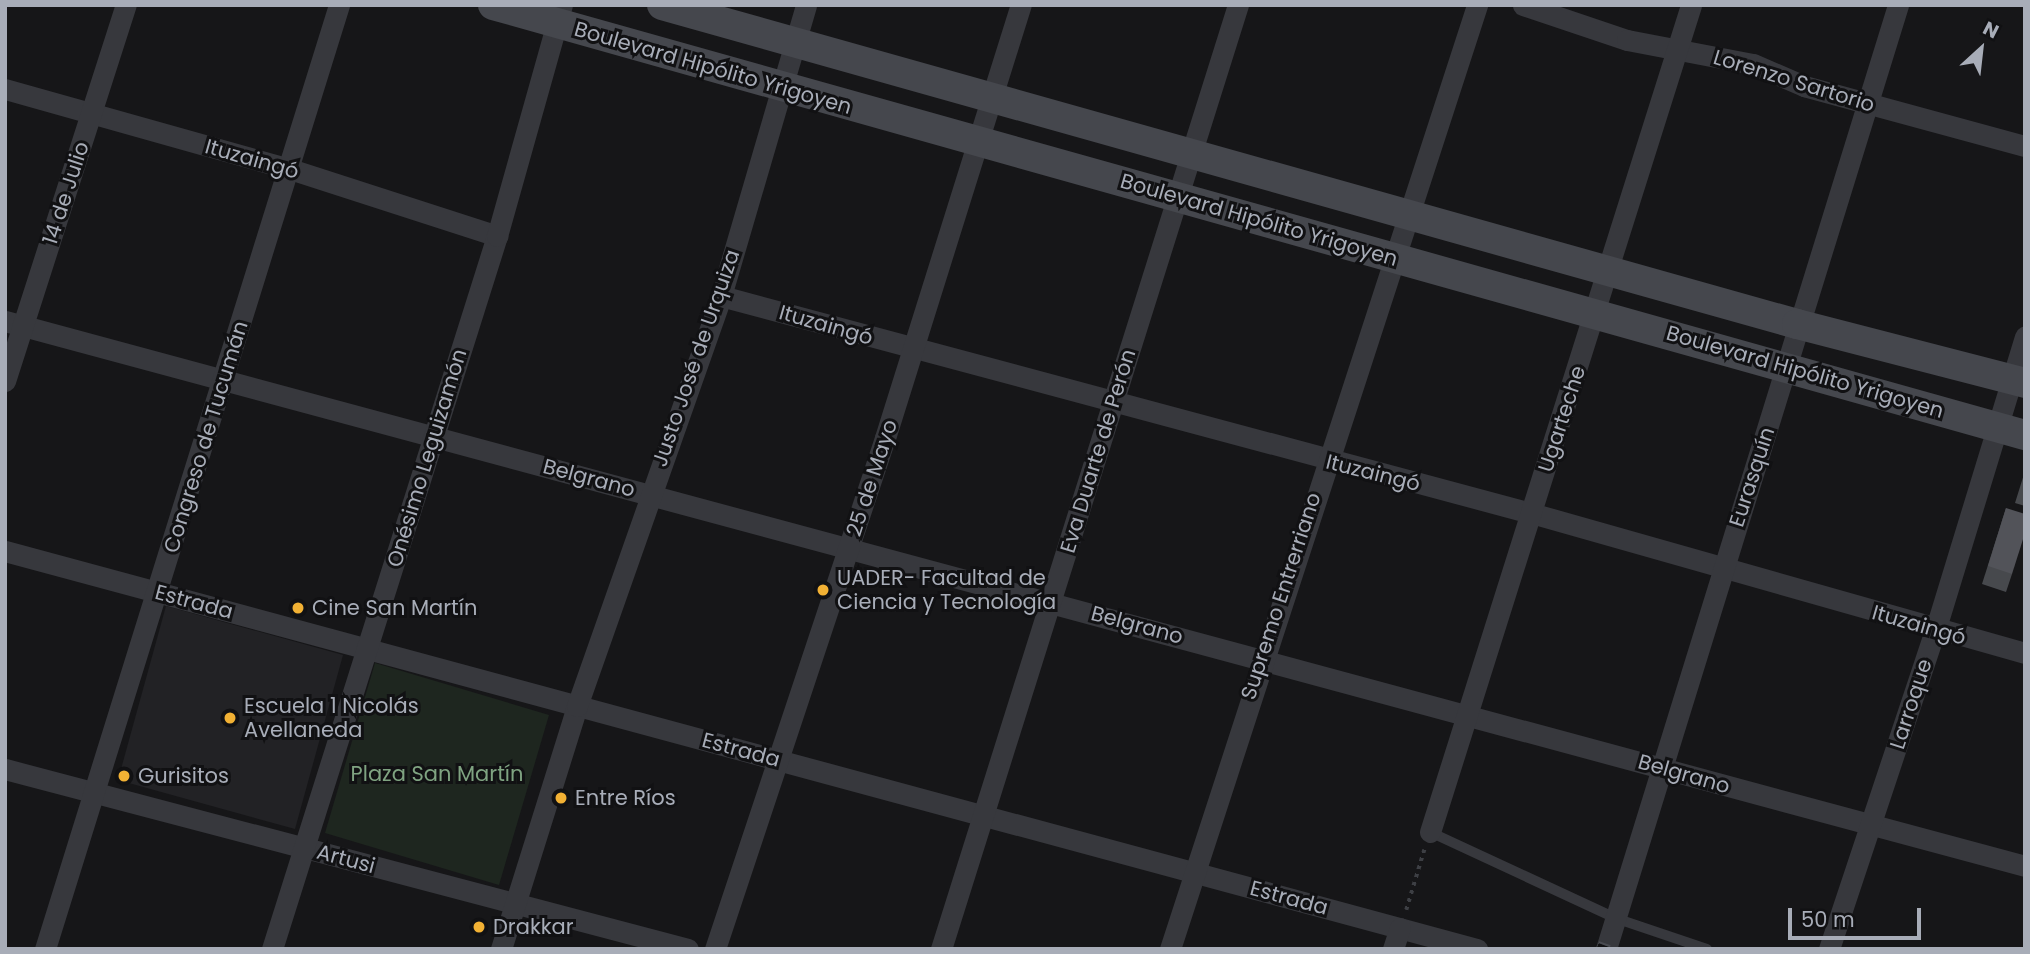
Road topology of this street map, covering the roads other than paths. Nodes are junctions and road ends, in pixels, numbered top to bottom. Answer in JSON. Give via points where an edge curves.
{"nodes":[{"id":1,"x":126,"y":5,"type":"edge"},
{"id":2,"x":339,"y":5,"type":"edge"},
{"id":3,"x":493,"y":5,"type":"edge"},
{"id":4,"x":662,"y":5,"type":"edge"},
{"id":5,"x":806,"y":5,"type":"edge"},
{"id":6,"x":1021,"y":5,"type":"edge"},
{"id":7,"x":1238,"y":5,"type":"edge"},
{"id":8,"x":1477,"y":5,"type":"edge"},
{"id":9,"x":1523,"y":5,"type":"edge"},
{"id":10,"x":1691,"y":5,"type":"edge"},
{"id":11,"x":1898,"y":5,"type":"edge"},
{"id":12,"x":560,"y":14,"type":"edge"},
{"id":13,"x":796,"y":41,"type":"junction"},
{"id":14,"x":1677,"y":50,"type":"junction"},
{"id":15,"x":5,"y":89,"type":"edge"},
{"id":16,"x":782,"y":89,"type":"junction"},
{"id":17,"x":993,"y":99,"type":"junction"},
{"id":18,"x":1868,"y":105,"type":"junction"},
{"id":19,"x":91,"y":115,"type":"junction"},
{"id":20,"x":979,"y":143,"type":"junction"},
{"id":21,"x":2025,"y":146,"type":"edge"},
{"id":22,"x":1192,"y":154,"type":"junction"},
{"id":23,"x":290,"y":169,"type":"junction"},
{"id":24,"x":1178,"y":196,"type":"junction"},
{"id":25,"x":1406,"y":212,"type":"junction"},
{"id":26,"x":497,"y":236,"type":"junction"},
{"id":27,"x":1392,"y":257,"type":"junction"},
{"id":28,"x":1610,"y":270,"type":"junction"},
{"id":29,"x":721,"y":296,"type":"junction"},
{"id":30,"x":1597,"y":313,"type":"junction"},
{"id":31,"x":14,"y":323,"type":"edge"},
{"id":32,"x":1797,"y":324,"type":"junction"},
{"id":33,"x":2025,"y":336,"type":"edge"},
{"id":34,"x":913,"y":350,"type":"junction"},
{"id":35,"x":1788,"y":365,"type":"junction"},
{"id":36,"x":224,"y":379,"type":"junction"},
{"id":37,"x":5,"y":380,"type":"edge"},
{"id":38,"x":2018,"y":381,"type":"edge"},
{"id":39,"x":1113,"y":404,"type":"junction"},
{"id":40,"x":1996,"y":427,"type":"junction"},
{"id":41,"x":2025,"y":435,"type":"edge"},
{"id":42,"x":433,"y":436,"type":"junction"},
{"id":43,"x":1325,"y":460,"type":"junction"},
{"id":44,"x":649,"y":495,"type":"junction"},
{"id":45,"x":1531,"y":513,"type":"junction"},
{"id":46,"x":850,"y":548,"type":"junction"},
{"id":47,"x":5,"y":551,"type":"edge"},
{"id":48,"x":1722,"y":567,"type":"junction"},
{"id":49,"x":158,"y":593,"type":"junction"},
{"id":50,"x":1051,"y":601,"type":"junction"},
{"id":51,"x":1935,"y":631,"type":"junction"},
{"id":52,"x":367,"y":649,"type":"junction"},
{"id":53,"x":2025,"y":653,"type":"edge"},
{"id":54,"x":1261,"y":658,"type":"junction"},
{"id":55,"x":577,"y":706,"type":"junction"},
{"id":56,"x":1466,"y":715,"type":"junction"},
{"id":57,"x":778,"y":760,"type":"junction"},
{"id":58,"x":1661,"y":767,"type":"junction"},
{"id":59,"x":5,"y":769,"type":"edge"},
{"id":60,"x":94,"y":793,"type":"junction"},
{"id":61,"x":983,"y":816,"type":"junction"},
{"id":62,"x":1871,"y":828,"type":"junction"},
{"id":63,"x":1430,"y":832,"type":"joint"},
{"id":64,"x":304,"y":848,"type":"junction"},
{"id":65,"x":2025,"y":866,"type":"edge"},
{"id":66,"x":1194,"y":872,"type":"junction"},
{"id":67,"x":515,"y":904,"type":"junction"},
{"id":68,"x":1615,"y":918,"type":"junction"},
{"id":69,"x":1400,"y":928,"type":"junction"},
{"id":70,"x":45,"y":949,"type":"edge"},
{"id":71,"x":272,"y":949,"type":"edge"},
{"id":72,"x":501,"y":949,"type":"edge"},
{"id":73,"x":688,"y":949,"type":"edge"},
{"id":74,"x":715,"y":949,"type":"edge"},
{"id":75,"x":941,"y":949,"type":"edge"},
{"id":76,"x":1170,"y":949,"type":"edge"},
{"id":77,"x":1393,"y":949,"type":"edge"},
{"id":78,"x":1477,"y":949,"type":"edge"},
{"id":79,"x":1606,"y":949,"type":"edge"},
{"id":80,"x":1707,"y":949,"type":"edge"},
{"id":81,"x":1829,"y":949,"type":"edge"}],
"edges":[{"from":1,"to":19,"type":"street","name":"14 de Julio"},
{"from":2,"to":23,"type":"street","name":"Congreso de Tucumán"},
{"from":3,"to":12,"type":"main road","name":"Boulevard Hipólito Yrigoyen"},
{"from":4,"to":13,"type":"main road","name":"Boulevard Hipólito Yrigoyen"},
{"from":5,"to":13,"type":"street","name":"Justo José de Urquiza"},
{"from":6,"to":17,"type":"street","name":"25 de Mayo"},
{"from":7,"to":22,"type":"street","name":"Eva Duarte de Perón"},
{"from":8,"to":25,"type":"street","name":"Supremo Entrerriano"},
{"from":9,"to":14,"type":"street","name":"Lorenzo Sartorio","via":[[1627,40]]},
{"from":10,"to":14,"type":"street","name":"Ugarteche"},
{"from":11,"to":18,"type":"street","name":"Eurasquín"},
{"from":12,"to":16,"type":"main road","name":"Boulevard Hipólito Yrigoyen"},
{"from":12,"to":26,"type":"street","name":"Onésimo Leguizamón"},
{"from":13,"to":16,"type":"street","name":"Justo José de Urquiza"},
{"from":13,"to":17,"type":"main road","name":"Boulevard Hipólito Yrigoyen"},
{"from":14,"to":18,"type":"street","name":"Lorenzo Sartorio","via":[[1753,64],[1804,86]]},
{"from":14,"to":28,"type":"street","name":"Ugarteche"},
{"from":15,"to":19,"type":"street","name":"Ituzaingó"},
{"from":16,"to":20,"type":"main road","name":"Boulevard Hipólito Yrigoyen"},
{"from":16,"to":29,"type":"street","name":"Justo José de Urquiza"},
{"from":17,"to":20,"type":"street","name":"25 de Mayo"},
{"from":17,"to":22,"type":"main road","name":"Boulevard Hipólito Yrigoyen"},
{"from":18,"to":21,"type":"street","name":"Lorenzo Sartorio"},
{"from":18,"to":32,"type":"street","name":"Eurasquín"},
{"from":19,"to":23,"type":"street","name":"Ituzaingó"},
{"from":19,"to":31,"type":"street","name":"14 de Julio"},
{"from":20,"to":24,"type":"main road","name":"Boulevard Hipólito Yrigoyen"},
{"from":20,"to":34,"type":"street","name":"25 de Mayo"},
{"from":22,"to":24,"type":"street","name":"Eva Duarte de Perón"},
{"from":22,"to":25,"type":"main road","name":"Boulevard Hipólito Yrigoyen"},
{"from":23,"to":26,"type":"street","name":"Ituzaingó"},
{"from":23,"to":36,"type":"street","name":"Congreso de Tucumán"},
{"from":24,"to":27,"type":"main road","name":"Boulevard Hipólito Yrigoyen"},
{"from":24,"to":39,"type":"street","name":"Eva Duarte de Perón"},
{"from":25,"to":27,"type":"street","name":"Supremo Entrerriano"},
{"from":25,"to":28,"type":"main road","name":"Boulevard Hipólito Yrigoyen"},
{"from":26,"to":42,"type":"street","name":"Onésimo Leguizamón"},
{"from":27,"to":30,"type":"main road","name":"Boulevard Hipólito Yrigoyen"},
{"from":27,"to":43,"type":"street","name":"Supremo Entrerriano"},
{"from":28,"to":30,"type":"street","name":"Ugarteche"},
{"from":28,"to":32,"type":"main road","name":"Boulevard Hipólito Yrigoyen"},
{"from":29,"to":34,"type":"street","name":"Ituzaingó"},
{"from":29,"to":44,"type":"street","name":"Justo José de Urquiza"},
{"from":30,"to":35,"type":"main road","name":"Boulevard Hipólito Yrigoyen"},
{"from":30,"to":45,"type":"street","name":"Ugarteche"},
{"from":31,"to":36,"type":"street","name":"Belgrano"},
{"from":31,"to":37,"type":"street","name":"14 de Julio"},
{"from":32,"to":35,"type":"street","name":"Eurasquín"},
{"from":32,"to":38,"type":"main road","name":"Boulevard Hipólito Yrigoyen"},
{"from":33,"to":38,"type":"street","name":"Larroque"},
{"from":34,"to":39,"type":"street","name":"Ituzaingó"},
{"from":34,"to":46,"type":"street","name":"25 de Mayo"},
{"from":35,"to":40,"type":"main road","name":"Boulevard Hipólito Yrigoyen"},
{"from":35,"to":48,"type":"street","name":"Eurasquín"},
{"from":36,"to":42,"type":"street","name":"Belgrano"},
{"from":36,"to":49,"type":"street","name":"Congreso de Tucumán"},
{"from":38,"to":40,"type":"street","name":"Larroque"},
{"from":39,"to":43,"type":"street","name":"Ituzaingó"},
{"from":39,"to":50,"type":"street","name":"Eva Duarte de Perón"},
{"from":40,"to":41,"type":"main road","name":"Boulevard Hipólito Yrigoyen"},
{"from":40,"to":51,"type":"street","name":"Larroque"},
{"from":42,"to":44,"type":"street","name":"Belgrano"},
{"from":42,"to":52,"type":"street","name":"Onésimo Leguizamón"},
{"from":43,"to":45,"type":"street","name":"Ituzaingó"},
{"from":43,"to":54,"type":"street","name":"Supremo Entrerriano"},
{"from":44,"to":46,"type":"street","name":"Belgrano"},
{"from":44,"to":55,"type":"street","name":"Justo José de Urquiza"},
{"from":45,"to":48,"type":"street","name":"Ituzaingó"},
{"from":45,"to":56,"type":"street","name":"Ugarteche"},
{"from":46,"to":50,"type":"street","name":"Belgrano"},
{"from":46,"to":57,"type":"street","name":"25 de Mayo"},
{"from":47,"to":49,"type":"street","name":"Estrada"},
{"from":48,"to":51,"type":"street","name":"Ituzaingó"},
{"from":48,"to":58,"type":"street","name":"Eurasquín"},
{"from":49,"to":52,"type":"street","name":"Estrada"},
{"from":49,"to":60,"type":"street","name":"Congreso de Tucumán"},
{"from":50,"to":54,"type":"street","name":"Belgrano"},
{"from":50,"to":61,"type":"street","name":"Eva Duarte de Perón"},
{"from":51,"to":53,"type":"street","name":"Ituzaingó"},
{"from":51,"to":62,"type":"street","name":"Larroque"},
{"from":52,"to":55,"type":"street","name":"Estrada"},
{"from":52,"to":64,"type":"street","name":"Onésimo Leguizamón"},
{"from":54,"to":56,"type":"street","name":"Belgrano"},
{"from":54,"to":66,"type":"street","name":"Supremo Entrerriano"},
{"from":55,"to":57,"type":"street","name":"Estrada"},
{"from":55,"to":67,"type":"street","name":"Justo José de Urquiza"},
{"from":56,"to":58,"type":"street","name":"Belgrano"},
{"from":56,"to":63,"type":"street","name":"Ugarteche"},
{"from":57,"to":61,"type":"street","name":"Estrada"},
{"from":57,"to":74,"type":"street","name":"25 de Mayo"},
{"from":58,"to":62,"type":"street","name":"Belgrano"},
{"from":58,"to":68,"type":"street","name":"Eurasquín"},
{"from":59,"to":60,"type":"street","name":"Artusi"},
{"from":60,"to":64,"type":"street","name":"Artusi"},
{"from":60,"to":70,"type":"street","name":"Congreso de Tucumán"},
{"from":61,"to":66,"type":"street","name":"Estrada"},
{"from":61,"to":75,"type":"street","name":"Eva Duarte de Perón"},
{"from":62,"to":65,"type":"street","name":"Belgrano"},
{"from":62,"to":81,"type":"street","name":"Larroque"},
{"from":63,"to":68,"type":"lane"},
{"from":64,"to":67,"type":"street","name":"Artusi"},
{"from":64,"to":71,"type":"street","name":"Onésimo Leguizamón"},
{"from":66,"to":69,"type":"street","name":"Estrada"},
{"from":66,"to":76,"type":"street","name":"Supremo Entrerriano"},
{"from":67,"to":72,"type":"street","name":"Justo José de Urquiza"},
{"from":67,"to":73,"type":"street","name":"Artusi"},
{"from":68,"to":79,"type":"street","name":"Eurasquín"},
{"from":68,"to":80,"type":"lane"},
{"from":69,"to":77,"type":"street"},
{"from":69,"to":78,"type":"street","name":"Estrada"}]}
